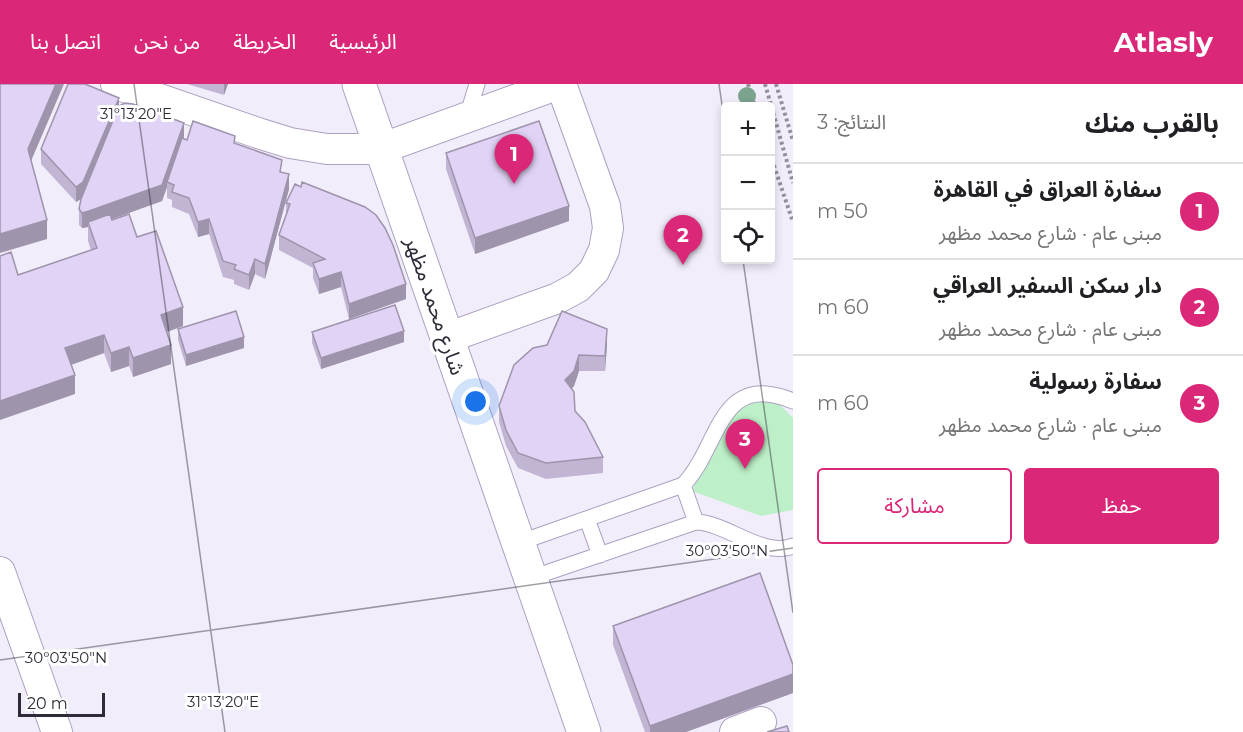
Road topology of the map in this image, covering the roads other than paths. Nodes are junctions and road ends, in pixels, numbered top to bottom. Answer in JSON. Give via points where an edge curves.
{"nodes":[{"id":1,"x":359,"y":84,"type":"edge"},
{"id":2,"x":477,"y":84,"type":"edge"},
{"id":3,"x":560,"y":84,"type":"edge"},
{"id":4,"x":127,"y":86,"type":"edge"},
{"id":5,"x":467,"y":117,"type":"junction"},
{"id":6,"x":380,"y":149,"type":"junction"},
{"id":7,"x":447,"y":338,"type":"junction"},
{"id":8,"x":793,"y":401,"type":"edge"},
{"id":9,"x":683,"y":485,"type":"junction"},
{"id":10,"x":587,"y":519,"type":"junction"},
{"id":11,"x":696,"y":522,"type":"junction"},
{"id":12,"x":518,"y":543,"type":"junction"},
{"id":13,"x":793,"y":546,"type":"edge"},
{"id":14,"x":600,"y":555,"type":"junction"},
{"id":15,"x":0,"y":572,"type":"edge"},
{"id":16,"x":531,"y":578,"type":"junction"},
{"id":17,"x":57,"y":732,"type":"edge"},
{"id":18,"x":584,"y":732,"type":"edge"}],
"edges":[{"from":1,"to":6,"type":"street","name":"شارع محمد مظهر"},
{"from":2,"to":5,"type":"lane"},
{"from":3,"to":5,"type":"street"},
{"from":3,"to":7,"type":"street","via":[[605,206],[608,228],[604,250],[594,271],[578,287]]},
{"from":4,"to":6,"type":"street","via":[[290,143],[327,149]]},
{"from":5,"to":6,"type":"street"},
{"from":6,"to":7,"type":"street","name":"شارع محمد مظهر"},
{"from":7,"to":12,"type":"street","name":"شارع محمد مظهر"},
{"from":8,"to":9,"type":"lane","via":[[774,394],[754,394],[736,402],[723,416],[699,465]]},
{"from":9,"to":10,"type":"lane"},
{"from":9,"to":11,"type":"lane"},
{"from":10,"to":12,"type":"lane"},
{"from":10,"to":14,"type":"lane"},
{"from":11,"to":13,"type":"lane","via":[[719,526],[761,546]]},
{"from":11,"to":14,"type":"lane"},
{"from":12,"to":16,"type":"street","name":"شارع محمد مظهر"},
{"from":14,"to":16,"type":"lane"},
{"from":15,"to":17,"type":"street"},
{"from":16,"to":18,"type":"street","name":"شارع محمد مظهر"}]}
